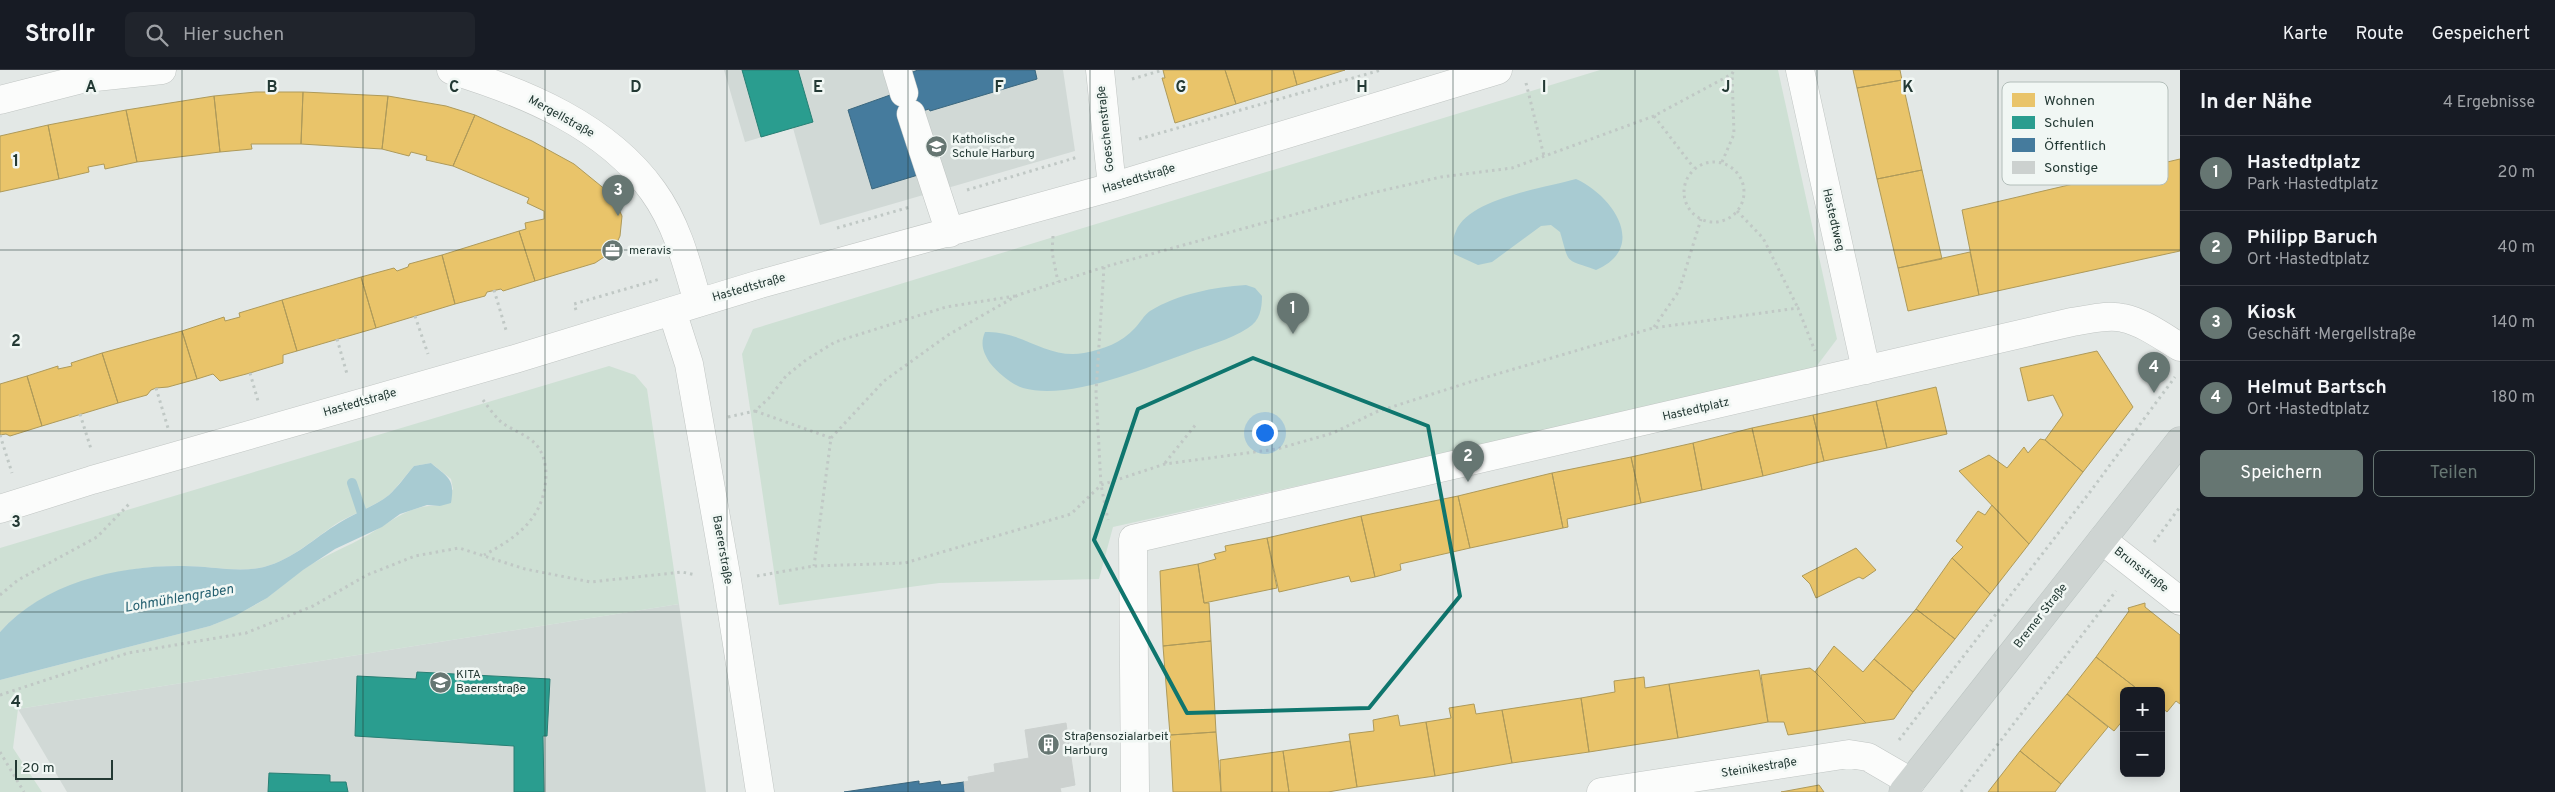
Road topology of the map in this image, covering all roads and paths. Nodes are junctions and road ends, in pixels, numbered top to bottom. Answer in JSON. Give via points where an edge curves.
{"nodes":[{"id":1,"x":162,"y":70,"type":"edge"},
{"id":2,"x":451,"y":70,"type":"edge"},
{"id":3,"x":1100,"y":70,"type":"edge"},
{"id":4,"x":1381,"y":70,"type":"edge"},
{"id":5,"x":1800,"y":70,"type":"edge"},
{"id":6,"x":1511,"y":72,"type":"edge"},
{"id":7,"x":1733,"y":72,"type":"edge"},
{"id":8,"x":904,"y":92,"type":"edge"},
{"id":9,"x":0,"y":100,"type":"edge"},
{"id":10,"x":1654,"y":116,"type":"junction"},
{"id":11,"x":1138,"y":140,"type":"dead end"},
{"id":12,"x":1081,"y":156,"type":"dead end"},
{"id":13,"x":1544,"y":156,"type":"junction"},
{"id":14,"x":1722,"y":162,"type":"junction"},
{"id":15,"x":1694,"y":168,"type":"junction"},
{"id":16,"x":1112,"y":187,"type":"junction"},
{"id":17,"x":938,"y":198,"type":"junction"},
{"id":18,"x":1737,"y":211,"type":"junction"},
{"id":19,"x":1701,"y":220,"type":"junction"},
{"id":20,"x":835,"y":229,"type":"dead end"},
{"id":21,"x":1053,"y":230,"type":"dead end"},
{"id":22,"x":950,"y":232,"type":"junction"},
{"id":23,"x":1104,"y":267,"type":"junction"},
{"id":24,"x":666,"y":278,"type":"dead end"},
{"id":25,"x":1058,"y":282,"type":"junction"},
{"id":26,"x":494,"y":290,"type":"dead end"},
{"id":27,"x":1018,"y":295,"type":"junction"},
{"id":28,"x":698,"y":303,"type":"junction"},
{"id":29,"x":574,"y":304,"type":"dead end"},
{"id":30,"x":1798,"y":308,"type":"junction"},
{"id":31,"x":672,"y":311,"type":"junction"},
{"id":32,"x":416,"y":316,"type":"dead end"},
{"id":33,"x":1653,"y":328,"type":"junction"},
{"id":34,"x":337,"y":339,"type":"dead end"},
{"id":35,"x":2180,"y":347,"type":"edge"},
{"id":36,"x":515,"y":359,"type":"junction"},
{"id":37,"x":1866,"y":370,"type":"junction"},
{"id":38,"x":2180,"y":370,"type":"edge"},
{"id":39,"x":1827,"y":380,"type":"junction"},
{"id":40,"x":437,"y":381,"type":"junction"},
{"id":41,"x":156,"y":388,"type":"dead end"},
{"id":42,"x":481,"y":398,"type":"dead end"},
{"id":43,"x":356,"y":404,"type":"junction"},
{"id":44,"x":755,"y":411,"type":"junction"},
{"id":45,"x":80,"y":414,"type":"dead end"},
{"id":46,"x":700,"y":423,"type":"junction"},
{"id":47,"x":1198,"y":423,"type":"dead end"},
{"id":48,"x":0,"y":435,"type":"edge"},
{"id":49,"x":831,"y":438,"type":"junction"},
{"id":50,"x":2180,"y":441,"type":"edge"},
{"id":51,"x":176,"y":456,"type":"junction"},
{"id":52,"x":1165,"y":464,"type":"junction"},
{"id":53,"x":100,"y":478,"type":"junction"},
{"id":54,"x":1101,"y":485,"type":"junction"},
{"id":55,"x":131,"y":502,"type":"dead end"},
{"id":56,"x":10,"y":505,"type":"edge"},
{"id":57,"x":2180,"y":507,"type":"edge"},
{"id":58,"x":1133,"y":539,"type":"junction"},
{"id":59,"x":2102,"y":540,"type":"junction"},
{"id":60,"x":484,"y":556,"type":"junction"},
{"id":61,"x":814,"y":566,"type":"junction"},
{"id":62,"x":2136,"y":566,"type":"junction"},
{"id":63,"x":727,"y":580,"type":"junction"},
{"id":64,"x":0,"y":595,"type":"edge"},
{"id":65,"x":2180,"y":601,"type":"edge"},
{"id":66,"x":0,"y":694,"type":"edge"},
{"id":67,"x":0,"y":752,"type":"edge"},
{"id":68,"x":1882,"y":763,"type":"junction"},
{"id":69,"x":1907,"y":787,"type":"edge"},
{"id":70,"x":24,"y":792,"type":"edge"},
{"id":71,"x":760,"y":792,"type":"edge"},
{"id":72,"x":1135,"y":792,"type":"edge"},
{"id":73,"x":1601,"y":792,"type":"edge"},
{"id":74,"x":1961,"y":792,"type":"edge"}],
"edges":[{"from":1,"to":9,"type":"street","via":[[86,78]]},
{"from":2,"to":28,"type":"street","name":"Mergellstraße","via":[[513,91],[568,118],[600,139],[630,165],[653,190],[668,215],[687,262]]},
{"from":3,"to":16,"type":"street","name":"Goeschenstraße"},
{"from":4,"to":11,"type":"path"},
{"from":5,"to":37,"type":"street","name":"Hastedtweg"},
{"from":6,"to":13,"type":"path"},
{"from":6,"to":16,"type":"street","name":"Hastedtstraße"},
{"from":7,"to":10,"type":"path"},
{"from":7,"to":14,"type":"path","via":[[1734,134]]},
{"from":8,"to":17,"type":"street"},
{"from":10,"to":13,"type":"path"},
{"from":10,"to":15,"type":"path"},
{"from":12,"to":17,"type":"path"},
{"from":13,"to":23,"type":"path","via":[[1512,168],[1441,176],[1372,193]]},
{"from":14,"to":15,"type":"path","via":[[1712,161]]},
{"from":14,"to":18,"type":"path","via":[[1738,173],[1743,182],[1743,203]]},
{"from":15,"to":19,"type":"path","via":[[1684,185],[1684,196],[1693,214]]},
{"from":16,"to":22,"type":"street","name":"Hastedtstraße"},
{"from":17,"to":20,"type":"path"},
{"from":17,"to":22,"type":"street"},
{"from":18,"to":19,"type":"path","via":[[1720,222]]},
{"from":18,"to":30,"type":"path","via":[[1763,238]]},
{"from":19,"to":33,"type":"path","via":[[1679,291]]},
{"from":21,"to":25,"type":"path","via":[[1052,252]]},
{"from":22,"to":28,"type":"street","name":"Hastedtstraße"},
{"from":23,"to":25,"type":"path"},
{"from":23,"to":54,"type":"path","via":[[1096,392]]},
{"from":24,"to":29,"type":"path"},
{"from":25,"to":27,"type":"path"},
{"from":26,"to":36,"type":"path"},
{"from":27,"to":44,"type":"path","via":[[946,307],[835,342],[786,376]]},
{"from":27,"to":49,"type":"path","via":[[948,335],[884,381]]},
{"from":28,"to":31,"type":"street","name":"Hastedtstraße"},
{"from":30,"to":33,"type":"path"},
{"from":30,"to":39,"type":"path"},
{"from":31,"to":36,"type":"street","name":"Hastedtstraße"},
{"from":31,"to":46,"type":"street","name":"Baererstraße","via":[[689,364]]},
{"from":32,"to":40,"type":"path"},
{"from":33,"to":52,"type":"path","via":[[1376,412],[1333,433],[1277,450]]},
{"from":34,"to":43,"type":"path"},
{"from":35,"to":37,"type":"street","name":"Hastedtplatz","via":[[2135,321],[2106,317]]},
{"from":36,"to":40,"type":"street","name":"Hastedtstraße"},
{"from":37,"to":39,"type":"street","name":"Hastedtplatz"},
{"from":38,"to":68,"type":"path"},
{"from":39,"to":58,"type":"street","name":"Hastedtplatz"},
{"from":40,"to":43,"type":"street","name":"Hastedtstraße"},
{"from":41,"to":51,"type":"path"},
{"from":42,"to":60,"type":"path","via":[[500,421],[524,434],[538,447],[546,465],[545,494],[530,522],[507,543]]},
{"from":43,"to":51,"type":"street","name":"Hastedtstraße"},
{"from":44,"to":46,"type":"path"},
{"from":44,"to":49,"type":"path"},
{"from":45,"to":53,"type":"path"},
{"from":46,"to":63,"type":"street","name":"Baererstraße"},
{"from":47,"to":52,"type":"path"},
{"from":48,"to":56,"type":"path"},
{"from":49,"to":61,"type":"path"},
{"from":50,"to":59,"type":"main road","name":"Bremer Straße"},
{"from":51,"to":53,"type":"street","name":"Hastedtstraße"},
{"from":52,"to":54,"type":"path"},
{"from":53,"to":56,"type":"street","name":"Hastedtstraße"},
{"from":54,"to":58,"type":"path","via":[[1108,519]]},
{"from":54,"to":61,"type":"path","via":[[1071,514],[905,563]]},
{"from":55,"to":64,"type":"path","via":[[97,537],[18,580]]},
{"from":57,"to":62,"type":"path"},
{"from":58,"to":72,"type":"street"},
{"from":59,"to":62,"type":"street","name":"Brunsstraße"},
{"from":59,"to":69,"type":"main road","name":"Bremer Straße"},
{"from":60,"to":63,"type":"path","via":[[591,582],[682,572]]},
{"from":60,"to":66,"type":"path","via":[[459,548],[416,556],[367,575],[313,606],[246,633],[128,653]]},
{"from":61,"to":63,"type":"path"},
{"from":62,"to":65,"type":"street","name":"Brunsstraße"},
{"from":62,"to":74,"type":"path"},
{"from":63,"to":71,"type":"street","name":"Baererstraße"},
{"from":67,"to":70,"type":"path"},
{"from":68,"to":69,"type":"street","name":"Steinikestraße"},
{"from":68,"to":73,"type":"street","name":"Steinikestraße","via":[[1849,754]]}]}
